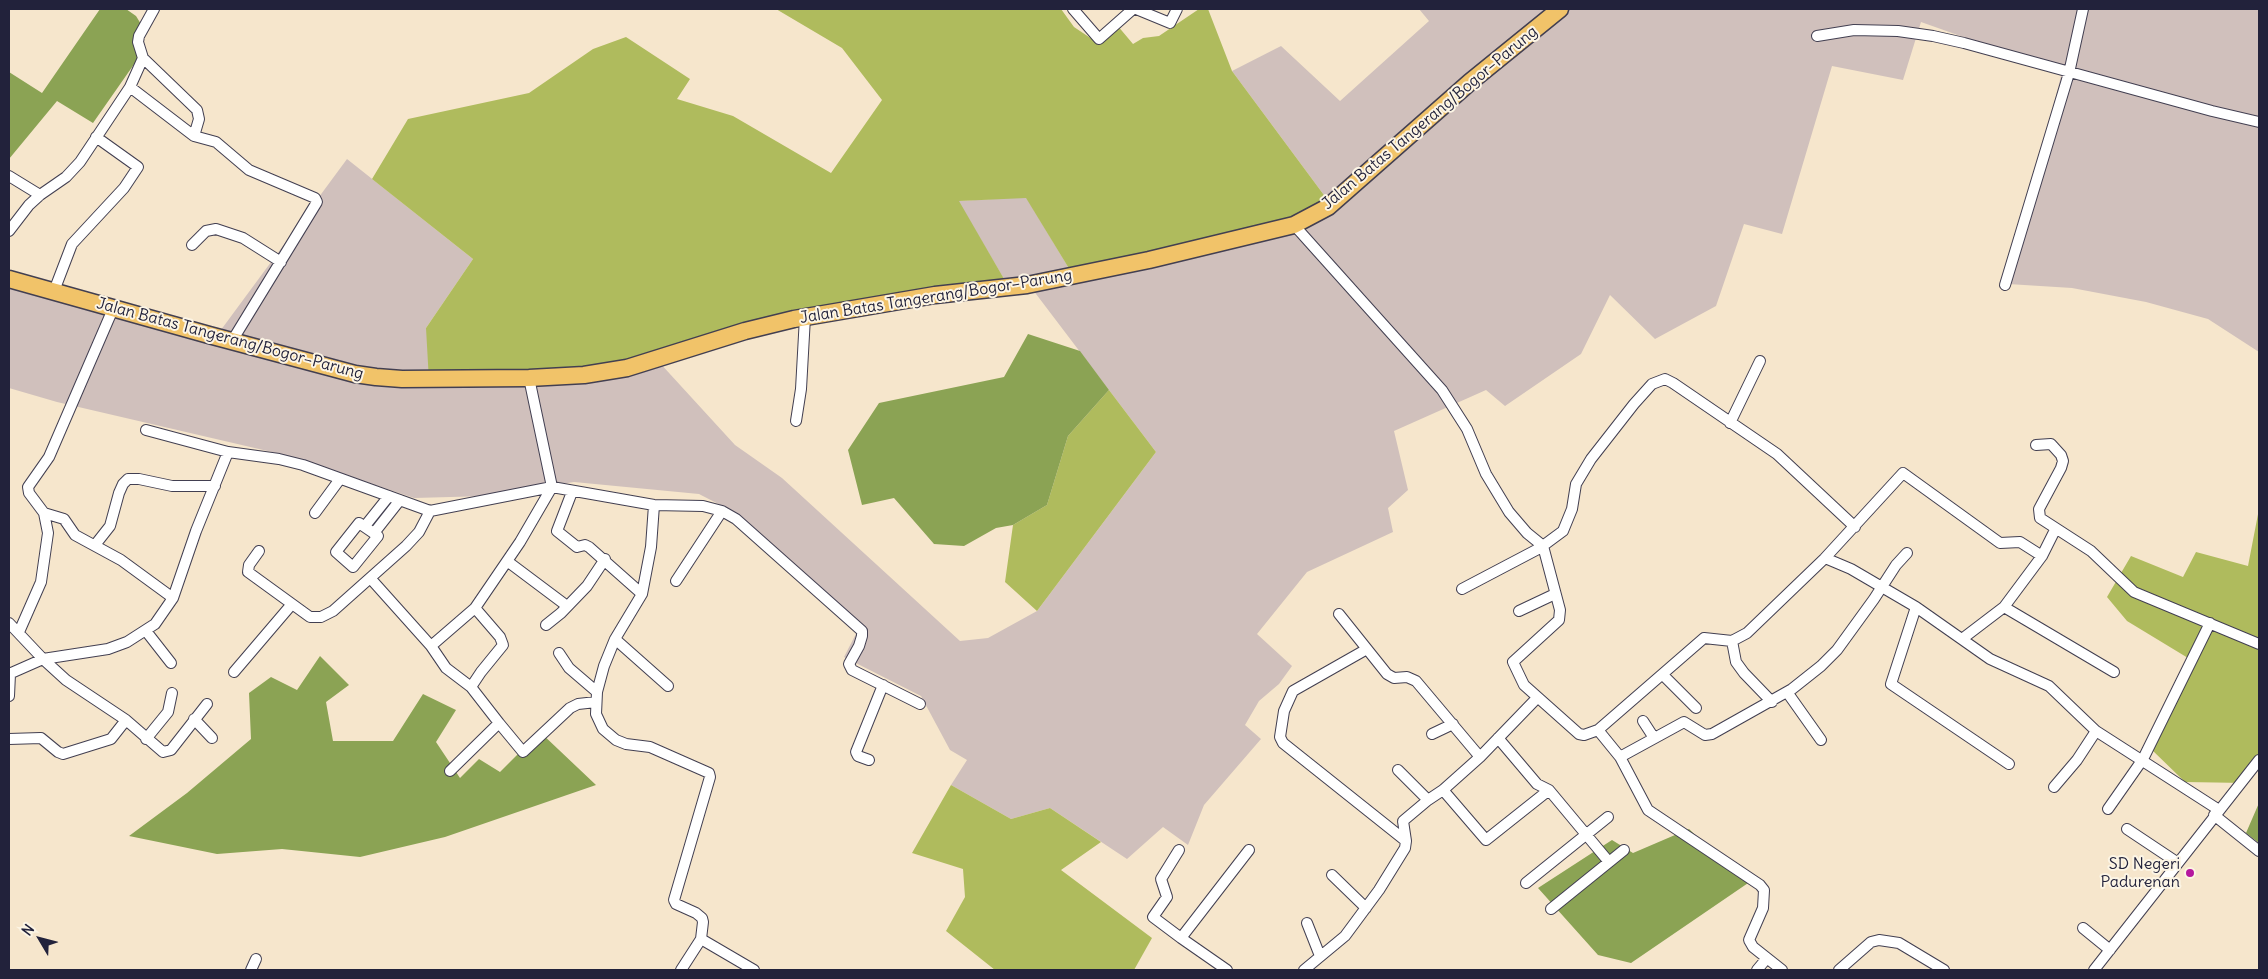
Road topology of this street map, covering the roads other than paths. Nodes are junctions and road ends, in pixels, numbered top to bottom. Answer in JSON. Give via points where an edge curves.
{"nodes":[{"id":1,"x":154,"y":9,"type":"edge"},
{"id":2,"x":1073,"y":9,"type":"edge"},
{"id":3,"x":1177,"y":9,"type":"edge"},
{"id":4,"x":1560,"y":9,"type":"edge"},
{"id":5,"x":2083,"y":9,"type":"edge"},
{"id":6,"x":1130,"y":10,"type":"edge"},
{"id":7,"x":1817,"y":36,"type":"dead end"},
{"id":8,"x":143,"y":58,"type":"junction"},
{"id":9,"x":2069,"y":73,"type":"junction"},
{"id":10,"x":130,"y":87,"type":"junction"},
{"id":11,"x":2259,"y":122,"type":"edge"},
{"id":12,"x":194,"y":136,"type":"junction"},
{"id":13,"x":96,"y":137,"type":"junction"},
{"id":14,"x":9,"y":176,"type":"edge"},
{"id":15,"x":40,"y":195,"type":"junction"},
{"id":16,"x":1294,"y":225,"type":"junction"},
{"id":17,"x":9,"y":231,"type":"edge"},
{"id":18,"x":192,"y":245,"type":"dead end"},
{"id":19,"x":281,"y":262,"type":"junction"},
{"id":20,"x":9,"y":278,"type":"edge"},
{"id":21,"x":2005,"y":285,"type":"dead end"},
{"id":22,"x":54,"y":291,"type":"junction"},
{"id":23,"x":112,"y":308,"type":"junction"},
{"id":24,"x":805,"y":317,"type":"junction"},
{"id":25,"x":232,"y":341,"type":"junction"},
{"id":26,"x":1760,"y":361,"type":"dead end"},
{"id":27,"x":529,"y":378,"type":"junction"},
{"id":28,"x":796,"y":421,"type":"dead end"},
{"id":29,"x":1730,"y":423,"type":"junction"},
{"id":30,"x":146,"y":430,"type":"dead end"},
{"id":31,"x":2036,"y":445,"type":"dead end"},
{"id":32,"x":228,"y":452,"type":"junction"},
{"id":33,"x":340,"y":479,"type":"junction"},
{"id":34,"x":215,"y":486,"type":"junction"},
{"id":35,"x":552,"y":487,"type":"junction"},
{"id":36,"x":572,"y":492,"type":"junction"},
{"id":37,"x":389,"y":496,"type":"junction"},
{"id":38,"x":400,"y":500,"type":"junction"},
{"id":39,"x":654,"y":505,"type":"junction"},
{"id":40,"x":430,"y":511,"type":"junction"},
{"id":41,"x":722,"y":511,"type":"junction"},
{"id":42,"x":44,"y":512,"type":"junction"},
{"id":43,"x":315,"y":512,"type":"dead end"},
{"id":44,"x":364,"y":526,"type":"junction"},
{"id":45,"x":1855,"y":527,"type":"junction"},
{"id":46,"x":2055,"y":530,"type":"junction"},
{"id":47,"x":374,"y":533,"type":"junction"},
{"id":48,"x":95,"y":545,"type":"junction"},
{"id":49,"x":1544,"y":546,"type":"junction"},
{"id":50,"x":259,"y":551,"type":"dead end"},
{"id":51,"x":1906,"y":553,"type":"dead end"},
{"id":52,"x":2042,"y":556,"type":"junction"},
{"id":53,"x":1826,"y":558,"type":"junction"},
{"id":54,"x":605,"y":559,"type":"junction"},
{"id":55,"x":507,"y":561,"type":"junction"},
{"id":56,"x":371,"y":579,"type":"junction"},
{"id":57,"x":676,"y":581,"type":"dead end"},
{"id":58,"x":1881,"y":587,"type":"junction"},
{"id":59,"x":1462,"y":589,"type":"dead end"},
{"id":60,"x":642,"y":594,"type":"junction"},
{"id":61,"x":1555,"y":594,"type":"junction"},
{"id":62,"x":173,"y":598,"type":"junction"},
{"id":63,"x":292,"y":604,"type":"junction"},
{"id":64,"x":567,"y":606,"type":"junction"},
{"id":65,"x":1916,"y":607,"type":"junction"},
{"id":66,"x":2004,"y":607,"type":"junction"},
{"id":67,"x":475,"y":608,"type":"junction"},
{"id":68,"x":1519,"y":611,"type":"dead end"},
{"id":69,"x":1340,"y":614,"type":"dead end"},
{"id":70,"x":9,"y":623,"type":"edge"},
{"id":71,"x":2210,"y":623,"type":"junction"},
{"id":72,"x":546,"y":625,"type":"dead end"},
{"id":73,"x":146,"y":631,"type":"junction"},
{"id":74,"x":19,"y":632,"type":"junction"},
{"id":75,"x":615,"y":639,"type":"junction"},
{"id":76,"x":1962,"y":639,"type":"junction"},
{"id":77,"x":1732,"y":641,"type":"junction"},
{"id":78,"x":2259,"y":644,"type":"edge"},
{"id":79,"x":431,"y":646,"type":"junction"},
{"id":80,"x":1366,"y":648,"type":"junction"},
{"id":81,"x":559,"y":653,"type":"dead end"},
{"id":82,"x":43,"y":659,"type":"junction"},
{"id":83,"x":171,"y":663,"type":"dead end"},
{"id":84,"x":234,"y":672,"type":"dead end"},
{"id":85,"x":2114,"y":672,"type":"dead end"},
{"id":86,"x":9,"y":674,"type":"edge"},
{"id":87,"x":1663,"y":675,"type":"junction"},
{"id":88,"x":883,"y":685,"type":"junction"},
{"id":89,"x":668,"y":686,"type":"dead end"},
{"id":90,"x":471,"y":687,"type":"junction"},
{"id":91,"x":1787,"y":692,"type":"junction"},
{"id":92,"x":172,"y":693,"type":"dead end"},
{"id":93,"x":9,"y":696,"type":"edge"},
{"id":94,"x":597,"y":697,"type":"junction"},
{"id":95,"x":1537,"y":698,"type":"junction"},
{"id":96,"x":1772,"y":702,"type":"junction"},
{"id":97,"x":207,"y":704,"type":"dead end"},
{"id":98,"x":920,"y":704,"type":"dead end"},
{"id":99,"x":1696,"y":708,"type":"dead end"},
{"id":100,"x":194,"y":719,"type":"junction"},
{"id":101,"x":126,"y":720,"type":"junction"},
{"id":102,"x":1643,"y":721,"type":"dead end"},
{"id":103,"x":499,"y":724,"type":"junction"},
{"id":104,"x":1453,"y":724,"type":"junction"},
{"id":105,"x":1598,"y":730,"type":"junction"},
{"id":106,"x":2096,"y":731,"type":"junction"},
{"id":107,"x":1432,"y":734,"type":"dead end"},
{"id":108,"x":146,"y":738,"type":"junction"},
{"id":109,"x":212,"y":738,"type":"dead end"},
{"id":110,"x":1498,"y":738,"type":"junction"},
{"id":111,"x":1654,"y":738,"type":"junction"},
{"id":112,"x":9,"y":739,"type":"edge"},
{"id":113,"x":1821,"y":740,"type":"dead end"},
{"id":114,"x":1480,"y":757,"type":"junction"},
{"id":115,"x":1620,"y":757,"type":"junction"},
{"id":116,"x":2142,"y":759,"type":"junction"},
{"id":117,"x":869,"y":760,"type":"dead end"},
{"id":118,"x":2259,"y":760,"type":"edge"},
{"id":119,"x":2008,"y":764,"type":"dead end"},
{"id":120,"x":1398,"y":770,"type":"dead end"},
{"id":121,"x":450,"y":771,"type":"dead end"},
{"id":122,"x":2054,"y":787,"type":"dead end"},
{"id":123,"x":1443,"y":790,"type":"junction"},
{"id":124,"x":1549,"y":790,"type":"junction"},
{"id":125,"x":1428,"y":800,"type":"junction"},
{"id":126,"x":2108,"y":809,"type":"dead end"},
{"id":127,"x":2217,"y":812,"type":"junction"},
{"id":128,"x":1608,"y":817,"type":"dead end"},
{"id":129,"x":2127,"y":829,"type":"dead end"},
{"id":130,"x":1586,"y":835,"type":"junction"},
{"id":131,"x":1406,"y":841,"type":"junction"},
{"id":132,"x":1179,"y":850,"type":"dead end"},
{"id":133,"x":1249,"y":850,"type":"dead end"},
{"id":134,"x":1624,"y":850,"type":"dead end"},
{"id":135,"x":2259,"y":851,"type":"edge"},
{"id":136,"x":1609,"y":862,"type":"junction"},
{"id":137,"x":2178,"y":863,"type":"junction"},
{"id":138,"x":1332,"y":875,"type":"dead end"},
{"id":139,"x":1526,"y":883,"type":"dead end"},
{"id":140,"x":1366,"y":908,"type":"junction"},
{"id":141,"x":1551,"y":909,"type":"dead end"},
{"id":142,"x":1307,"y":923,"type":"dead end"},
{"id":143,"x":2083,"y":928,"type":"dead end"},
{"id":144,"x":1182,"y":938,"type":"junction"},
{"id":145,"x":701,"y":939,"type":"junction"},
{"id":146,"x":2110,"y":950,"type":"junction"},
{"id":147,"x":1320,"y":956,"type":"junction"},
{"id":148,"x":1767,"y":958,"type":"junction"},
{"id":149,"x":256,"y":959,"type":"dead end"},
{"id":150,"x":251,"y":970,"type":"edge"},
{"id":151,"x":681,"y":970,"type":"edge"},
{"id":152,"x":754,"y":970,"type":"edge"},
{"id":153,"x":1226,"y":970,"type":"edge"},
{"id":154,"x":1304,"y":970,"type":"edge"},
{"id":155,"x":1757,"y":970,"type":"edge"},
{"id":156,"x":1782,"y":970,"type":"edge"},
{"id":157,"x":1839,"y":970,"type":"edge"},
{"id":158,"x":1944,"y":970,"type":"edge"},
{"id":159,"x":2094,"y":970,"type":"edge"}],
"edges":[{"from":1,"to":8,"type":"street","via":[[139,36]]},
{"from":2,"to":6,"type":"street","via":[[1099,39]]},
{"from":3,"to":6,"type":"street","via":[[1170,23]]},
{"from":4,"to":16,"type":"main road","name":"Jalan Batas Tangerang/Bogor–Parung","via":[[1470,82],[1328,207]]},
{"from":5,"to":9,"type":"street"},
{"from":7,"to":9,"type":"street","via":[[1854,30],[1915,34],[1964,43]]},
{"from":8,"to":10,"type":"street"},
{"from":8,"to":12,"type":"street","via":[[197,110],[199,115]]},
{"from":9,"to":11,"type":"street"},
{"from":9,"to":21,"type":"street"},
{"from":10,"to":12,"type":"street"},
{"from":10,"to":13,"type":"street"},
{"from":12,"to":19,"type":"street","via":[[216,142],[249,170],[316,200],[316,206]]},
{"from":13,"to":15,"type":"street","via":[[73,171]]},
{"from":13,"to":22,"type":"street","via":[[138,167],[124,188],[72,244]]},
{"from":14,"to":15,"type":"street"},
{"from":15,"to":17,"type":"street"},
{"from":16,"to":24,"type":"main road","name":"Jalan Batas Tangerang/Bogor–Parung","via":[[1027,285],[935,294]]},
{"from":16,"to":49,"type":"street","via":[[1442,390],[1467,429],[1486,474],[1509,512],[1527,533]]},
{"from":18,"to":19,"type":"street","via":[[206,231],[216,229],[243,238]]},
{"from":19,"to":25,"type":"street"},
{"from":20,"to":22,"type":"main road","name":"Jalan Batas Tangerang/Bogor–Parung"},
{"from":22,"to":23,"type":"main road","name":"Jalan Batas Tangerang/Bogor–Parung"},
{"from":23,"to":25,"type":"main road","name":"Jalan Batas Tangerang/Bogor–Parung"},
{"from":23,"to":42,"type":"street","via":[[49,458],[28,487]]},
{"from":24,"to":27,"type":"main road","name":"Jalan Batas Tangerang/Bogor–Parung","via":[[745,331],[627,368],[584,375]]},
{"from":24,"to":28,"type":"street"},
{"from":25,"to":27,"type":"main road","name":"Jalan Batas Tangerang/Bogor–Parung","via":[[376,377]]},
{"from":26,"to":29,"type":"street"},
{"from":27,"to":35,"type":"street"},
{"from":29,"to":45,"type":"street","via":[[1777,454]]},
{"from":29,"to":49,"type":"street","via":[[1670,380],[1654,383],[1591,458],[1576,484],[1568,522],[1556,538]]},
{"from":30,"to":32,"type":"street"},
{"from":31,"to":46,"type":"street","via":[[2051,444],[2061,454],[2061,468],[2039,509],[2040,518]]},
{"from":32,"to":33,"type":"street","via":[[304,465]]},
{"from":32,"to":34,"type":"street"},
{"from":33,"to":37,"type":"street"},
{"from":33,"to":43,"type":"street"},
{"from":34,"to":48,"type":"street","via":[[172,486],[128,479],[119,493],[110,526]]},
{"from":34,"to":62,"type":"street"},
{"from":35,"to":36,"type":"street"},
{"from":35,"to":40,"type":"street"},
{"from":35,"to":55,"type":"street"},
{"from":36,"to":39,"type":"street"},
{"from":36,"to":54,"type":"street","via":[[557,531],[577,547],[587,545]]},
{"from":37,"to":38,"type":"street"},
{"from":37,"to":44,"type":"street"},
{"from":38,"to":40,"type":"street"},
{"from":38,"to":47,"type":"street"},
{"from":39,"to":41,"type":"street","via":[[703,506]]},
{"from":39,"to":60,"type":"street","via":[[651,547]]},
{"from":40,"to":56,"type":"street","via":[[419,532]]},
{"from":41,"to":57,"type":"street"},
{"from":41,"to":88,"type":"street","via":[[736,519],[859,628],[862,636],[850,667]]},
{"from":42,"to":48,"type":"street","via":[[64,519],[75,535]]},
{"from":42,"to":74,"type":"street","via":[[48,533],[41,582]]},
{"from":44,"to":47,"type":"street"},
{"from":44,"to":47,"type":"street","via":[[359,523],[336,552],[352,566],[378,536]]},
{"from":45,"to":52,"type":"street","via":[[1903,473],[2000,543],[2020,542]]},
{"from":45,"to":53,"type":"street"},
{"from":46,"to":52,"type":"street"},
{"from":46,"to":71,"type":"street","via":[[2090,551],[2134,592]]},
{"from":48,"to":62,"type":"street"},
{"from":49,"to":59,"type":"street"},
{"from":49,"to":61,"type":"street"},
{"from":50,"to":63,"type":"street","via":[[247,570]]},
{"from":51,"to":58,"type":"street"},
{"from":52,"to":66,"type":"street"},
{"from":53,"to":58,"type":"street"},
{"from":53,"to":77,"type":"street","via":[[1747,633]]},
{"from":54,"to":60,"type":"street"},
{"from":54,"to":64,"type":"street","via":[[587,586]]},
{"from":55,"to":64,"type":"street"},
{"from":55,"to":67,"type":"street"},
{"from":56,"to":63,"type":"street","via":[[321,617],[310,617]]},
{"from":56,"to":79,"type":"street"},
{"from":58,"to":65,"type":"street"},
{"from":58,"to":91,"type":"street","via":[[1837,650]]},
{"from":60,"to":75,"type":"street"},
{"from":61,"to":68,"type":"street"},
{"from":61,"to":95,"type":"street","via":[[1560,610],[1559,620],[1513,662],[1524,685]]},
{"from":62,"to":73,"type":"street","via":[[156,624]]},
{"from":63,"to":84,"type":"street"},
{"from":64,"to":72,"type":"street"},
{"from":65,"to":76,"type":"street"},
{"from":65,"to":119,"type":"street","via":[[1891,684]]},
{"from":66,"to":76,"type":"street"},
{"from":66,"to":85,"type":"street"},
{"from":67,"to":79,"type":"street"},
{"from":67,"to":90,"type":"street","via":[[503,645]]},
{"from":69,"to":80,"type":"street"},
{"from":70,"to":74,"type":"street"},
{"from":71,"to":78,"type":"street"},
{"from":71,"to":116,"type":"street"},
{"from":73,"to":82,"type":"street","via":[[108,648]]},
{"from":73,"to":83,"type":"street"},
{"from":74,"to":82,"type":"street"},
{"from":75,"to":89,"type":"street"},
{"from":75,"to":94,"type":"street","via":[[604,666]]},
{"from":76,"to":106,"type":"street","via":[[2008,669],[2049,686]]},
{"from":77,"to":87,"type":"street","via":[[1704,638]]},
{"from":77,"to":96,"type":"street","via":[[1736,662]]},
{"from":79,"to":90,"type":"street","via":[[446,668]]},
{"from":80,"to":104,"type":"street","via":[[1390,676],[1416,681]]},
{"from":80,"to":131,"type":"street","via":[[1293,691],[1284,711],[1280,737],[1283,743]]},
{"from":81,"to":94,"type":"street"},
{"from":82,"to":86,"type":"street"},
{"from":82,"to":101,"type":"street","via":[[66,680]]},
{"from":86,"to":93,"type":"street"},
{"from":87,"to":99,"type":"street"},
{"from":87,"to":105,"type":"street"},
{"from":88,"to":98,"type":"street"},
{"from":88,"to":117,"type":"street","via":[[856,752]]},
{"from":90,"to":103,"type":"street"},
{"from":91,"to":96,"type":"street"},
{"from":91,"to":113,"type":"street"},
{"from":92,"to":108,"type":"street","via":[[168,712]]},
{"from":94,"to":103,"type":"street","via":[[570,708],[523,752]]},
{"from":94,"to":145,"type":"street","via":[[598,720],[607,734],[626,744],[650,747],[709,773],[674,900],[702,918]]},
{"from":95,"to":105,"type":"street","via":[[1579,734]]},
{"from":95,"to":110,"type":"street"},
{"from":96,"to":111,"type":"street","via":[[1710,735],[1686,722]]},
{"from":97,"to":100,"type":"street"},
{"from":100,"to":108,"type":"street","via":[[167,752]]},
{"from":100,"to":109,"type":"street"},
{"from":101,"to":108,"type":"street"},
{"from":101,"to":112,"type":"street","via":[[111,739],[63,754],[41,738]]},
{"from":102,"to":111,"type":"street"},
{"from":103,"to":121,"type":"street"},
{"from":104,"to":107,"type":"street"},
{"from":104,"to":114,"type":"street"},
{"from":105,"to":115,"type":"street"},
{"from":106,"to":116,"type":"street"},
{"from":106,"to":122,"type":"street","via":[[2078,760]]},
{"from":110,"to":114,"type":"street"},
{"from":110,"to":124,"type":"street","via":[[1537,784]]},
{"from":111,"to":115,"type":"street"},
{"from":114,"to":123,"type":"street"},
{"from":115,"to":148,"type":"street","via":[[1648,810],[1764,890],[1763,908],[1749,940]]},
{"from":116,"to":126,"type":"street"},
{"from":116,"to":127,"type":"street"},
{"from":118,"to":127,"type":"street"},
{"from":120,"to":125,"type":"street"},
{"from":123,"to":124,"type":"street","via":[[1486,840]]},
{"from":123,"to":125,"type":"street"},
{"from":124,"to":130,"type":"street"},
{"from":125,"to":131,"type":"street","via":[[1403,821]]},
{"from":127,"to":135,"type":"street"},
{"from":127,"to":137,"type":"street"},
{"from":128,"to":130,"type":"street"},
{"from":129,"to":137,"type":"street"},
{"from":130,"to":136,"type":"street"},
{"from":130,"to":139,"type":"street"},
{"from":131,"to":140,"type":"street","via":[[1401,856]]},
{"from":132,"to":144,"type":"street","via":[[1161,879],[1167,896],[1153,917]]},
{"from":133,"to":144,"type":"street"},
{"from":134,"to":136,"type":"street"},
{"from":136,"to":141,"type":"street"},
{"from":137,"to":146,"type":"street"},
{"from":138,"to":140,"type":"street"},
{"from":140,"to":147,"type":"street","via":[[1340,942]]},
{"from":142,"to":147,"type":"street"},
{"from":143,"to":146,"type":"street"},
{"from":144,"to":153,"type":"street"},
{"from":145,"to":151,"type":"street"},
{"from":145,"to":152,"type":"street"},
{"from":146,"to":159,"type":"street"},
{"from":147,"to":154,"type":"street"},
{"from":148,"to":155,"type":"street"},
{"from":148,"to":156,"type":"street"},
{"from":149,"to":150,"type":"street"},
{"from":157,"to":158,"type":"street","via":[[1871,942],[1879,940],[1899,943]]}]}
